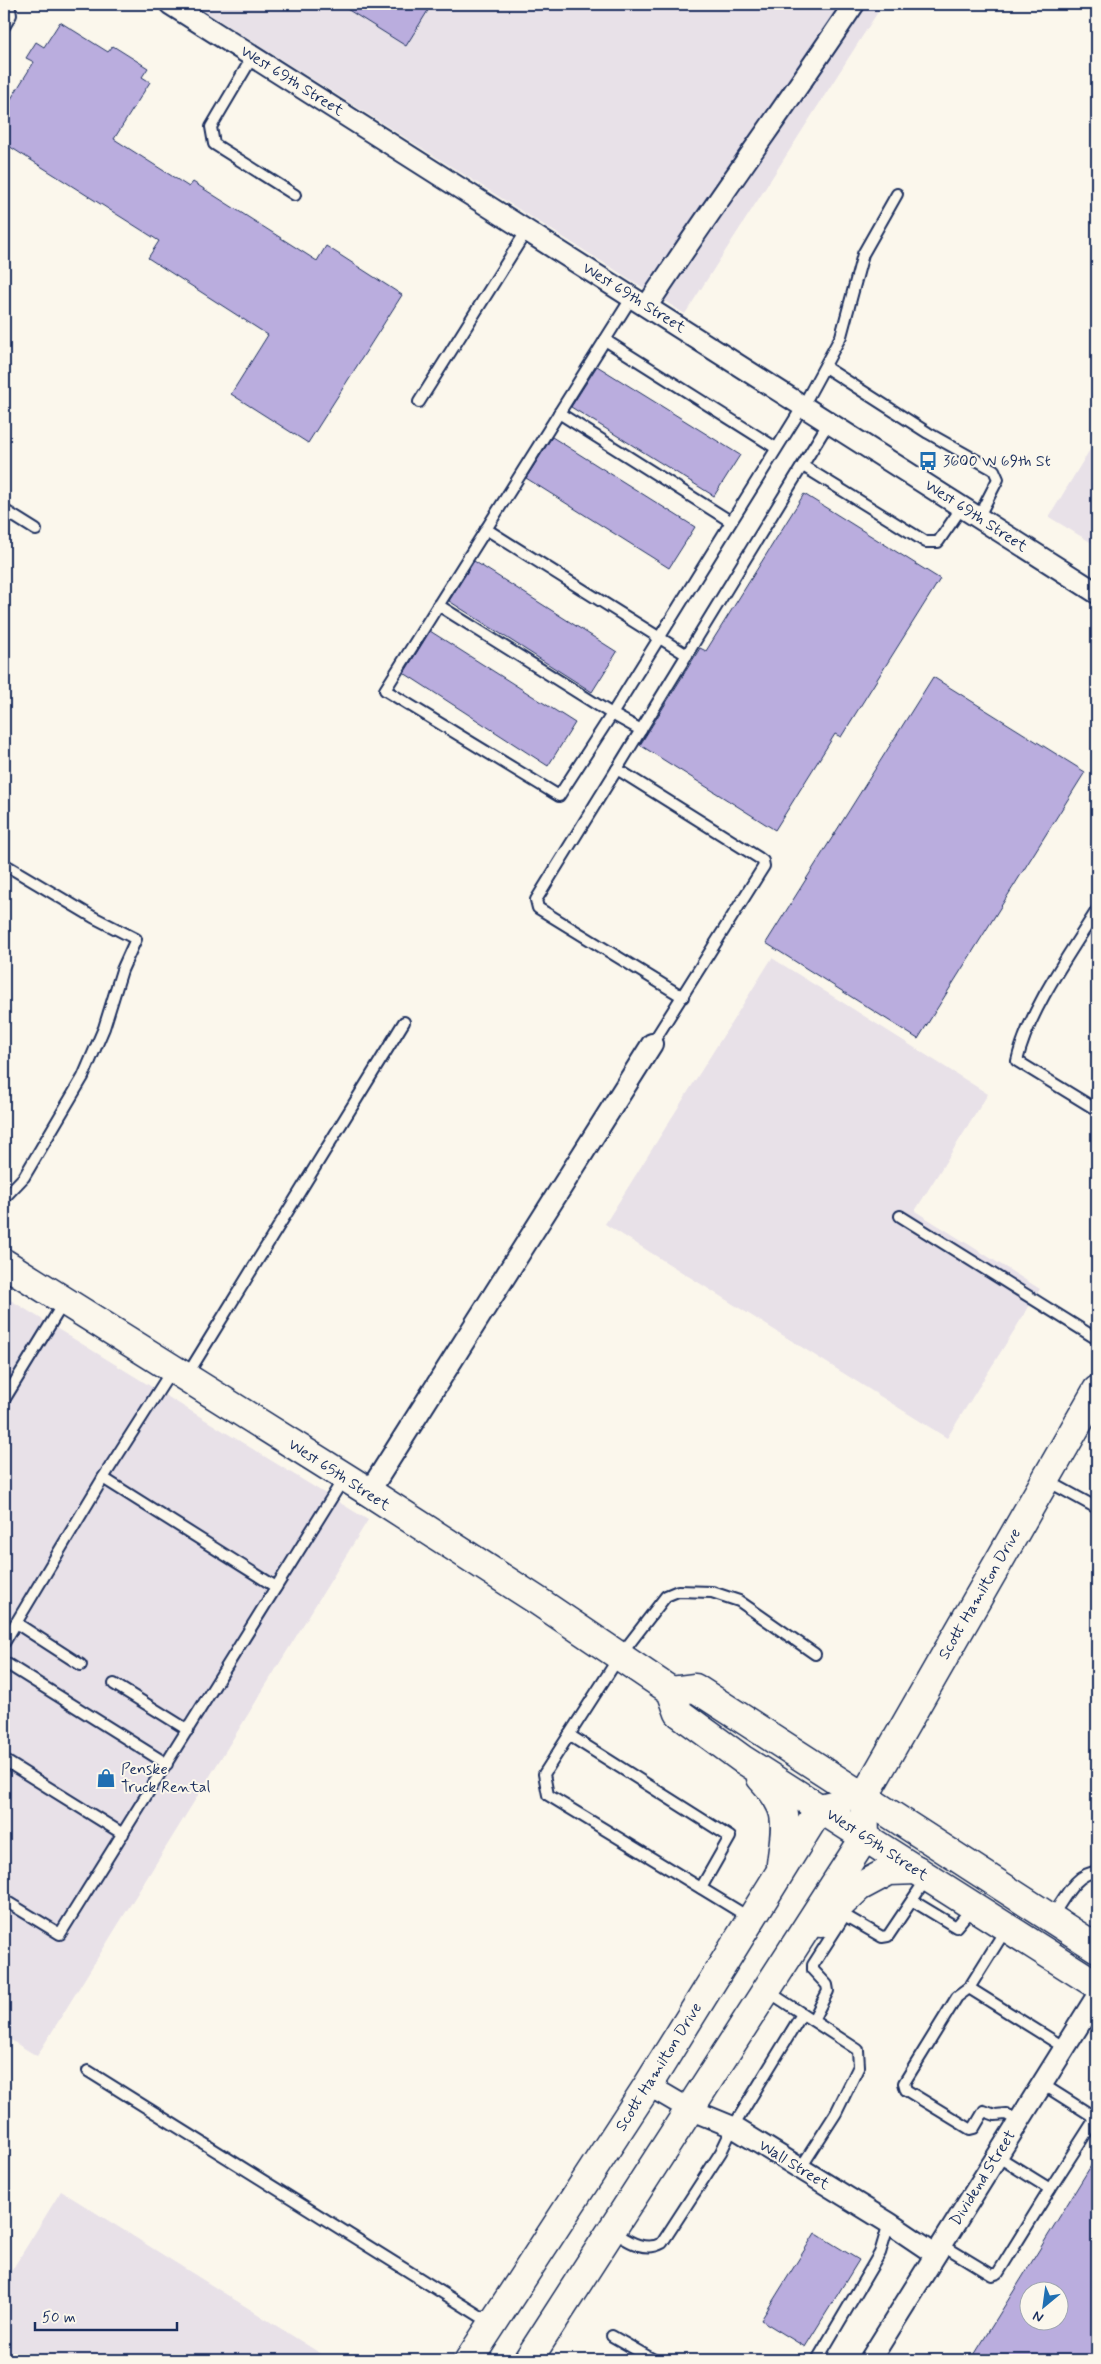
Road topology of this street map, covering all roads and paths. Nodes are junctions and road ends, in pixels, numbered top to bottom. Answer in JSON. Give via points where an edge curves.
{"nodes":[{"id":1,"x":9,"y":4,"type":"edge"},
{"id":2,"x":170,"y":4,"type":"edge"},
{"id":3,"x":854,"y":4,"type":"edge"},
{"id":4,"x":4,"y":27,"type":"edge"},
{"id":5,"x":253,"y":56,"type":"junction"},
{"id":6,"x":897,"y":194,"type":"dead end"},
{"id":7,"x":295,"y":195,"type":"dead end"},
{"id":8,"x":527,"y":230,"type":"junction"},
{"id":9,"x":639,"y":301,"type":"junction"},
{"id":10,"x":605,"y":340,"type":"junction"},
{"id":11,"x":825,"y":367,"type":"junction"},
{"id":12,"x":419,"y":402,"type":"dead end"},
{"id":13,"x":803,"y":406,"type":"junction"},
{"id":14,"x":559,"y":414,"type":"junction"},
{"id":15,"x":829,"y":422,"type":"junction"},
{"id":16,"x":776,"y":448,"type":"junction"},
{"id":17,"x":802,"y":466,"type":"junction"},
{"id":18,"x":4,"y":510,"type":"edge"},
{"id":19,"x":970,"y":512,"type":"junction"},
{"id":20,"x":730,"y":521,"type":"junction"},
{"id":21,"x":486,"y":529,"type":"junction"},
{"id":22,"x":36,"y":530,"type":"dead end"},
{"id":23,"x":1097,"y":593,"type":"edge"},
{"id":24,"x":438,"y":605,"type":"junction"},
{"id":25,"x":659,"y":638,"type":"junction"},
{"id":26,"x":687,"y":655,"type":"junction"},
{"id":27,"x":612,"y":714,"type":"junction"},
{"id":28,"x":641,"y":730,"type":"junction"},
{"id":29,"x":617,"y":770,"type":"junction"},
{"id":30,"x":4,"y":864,"type":"edge"},
{"id":31,"x":1097,"y":910,"type":"edge"},
{"id":32,"x":683,"y":997,"type":"junction"},
{"id":33,"x":404,"y":1022,"type":"dead end"},
{"id":34,"x":652,"y":1044,"type":"joint"},
{"id":35,"x":1097,"y":1110,"type":"edge"},
{"id":36,"x":4,"y":1198,"type":"edge"},
{"id":37,"x":900,"y":1216,"type":"dead end"},
{"id":38,"x":4,"y":1263,"type":"edge"},
{"id":39,"x":64,"y":1301,"type":"junction"},
{"id":40,"x":1097,"y":1339,"type":"edge"},
{"id":41,"x":179,"y":1373,"type":"junction"},
{"id":42,"x":1097,"y":1390,"type":"edge"},
{"id":43,"x":4,"y":1400,"type":"edge"},
{"id":44,"x":344,"y":1477,"type":"junction"},
{"id":45,"x":103,"y":1478,"type":"junction"},
{"id":46,"x":1046,"y":1480,"type":"junction"},
{"id":47,"x":369,"y":1492,"type":"junction"},
{"id":48,"x":1097,"y":1508,"type":"edge"},
{"id":49,"x":276,"y":1587,"type":"junction"},
{"id":50,"x":16,"y":1623,"type":"junction"},
{"id":51,"x":4,"y":1643,"type":"edge"},
{"id":52,"x":816,"y":1654,"type":"dead end"},
{"id":53,"x":619,"y":1657,"type":"junction"},
{"id":54,"x":4,"y":1662,"type":"edge"},
{"id":55,"x":81,"y":1665,"type":"dead end"},
{"id":56,"x":114,"y":1684,"type":"dead end"},
{"id":57,"x":671,"y":1691,"type":"junction"},
{"id":58,"x":188,"y":1730,"type":"junction"},
{"id":59,"x":568,"y":1735,"type":"junction"},
{"id":60,"x":742,"y":1759,"type":"junction"},
{"id":61,"x":4,"y":1760,"type":"edge"},
{"id":62,"x":167,"y":1764,"type":"junction"},
{"id":63,"x":864,"y":1797,"type":"junction"},
{"id":64,"x":820,"y":1808,"type":"junction"},
{"id":65,"x":123,"y":1834,"type":"junction"},
{"id":66,"x":865,"y":1837,"type":"junction"},
{"id":67,"x":781,"y":1869,"type":"junction"},
{"id":68,"x":1097,"y":1872,"type":"edge"},
{"id":69,"x":922,"y":1874,"type":"junction"},
{"id":70,"x":701,"y":1888,"type":"junction"},
{"id":71,"x":4,"y":1900,"type":"edge"},
{"id":72,"x":913,"y":1900,"type":"junction"},
{"id":73,"x":973,"y":1906,"type":"junction"},
{"id":74,"x":834,"y":1909,"type":"junction"},
{"id":75,"x":751,"y":1918,"type":"junction"},
{"id":76,"x":1051,"y":1918,"type":"junction"},
{"id":77,"x":1007,"y":1928,"type":"junction"},
{"id":78,"x":1097,"y":1948,"type":"edge"},
{"id":79,"x":1097,"y":1985,"type":"edge"},
{"id":80,"x":969,"y":1988,"type":"junction"},
{"id":81,"x":766,"y":1990,"type":"junction"},
{"id":82,"x":1097,"y":1996,"type":"edge"},
{"id":83,"x":802,"y":2014,"type":"junction"},
{"id":84,"x":813,"y":2020,"type":"junction"},
{"id":85,"x":1065,"y":2048,"type":"junction"},
{"id":86,"x":88,"y":2071,"type":"dead end"},
{"id":87,"x":1042,"y":2084,"type":"junction"},
{"id":88,"x":648,"y":2085,"type":"junction"},
{"id":89,"x":688,"y":2109,"type":"junction"},
{"id":90,"x":1019,"y":2121,"type":"junction"},
{"id":91,"x":733,"y":2127,"type":"junction"},
{"id":92,"x":997,"y":2156,"type":"junction"},
{"id":93,"x":800,"y":2169,"type":"junction"},
{"id":94,"x":1050,"y":2189,"type":"junction"},
{"id":95,"x":889,"y":2223,"type":"junction"},
{"id":96,"x":610,"y":2230,"type":"junction"},
{"id":97,"x":938,"y":2249,"type":"junction"},
{"id":98,"x":492,"y":2324,"type":"junction"},
{"id":99,"x":612,"y":2336,"type":"dead end"},
{"id":100,"x":469,"y":2360,"type":"edge"},
{"id":101,"x":528,"y":2360,"type":"edge"},
{"id":102,"x":654,"y":2360,"type":"edge"},
{"id":103,"x":817,"y":2360,"type":"edge"},
{"id":104,"x":870,"y":2360,"type":"edge"}],
"edges":[{"from":1,"to":4,"type":"lane","via":[[12,15]]},
{"from":2,"to":5,"type":"street","name":"West 69th Street"},
{"from":3,"to":9,"type":"street","via":[[707,215]]},
{"from":5,"to":7,"type":"lane","via":[[211,127],[211,136],[214,144]]},
{"from":5,"to":8,"type":"street","name":"West 69th Street"},
{"from":6,"to":11,"type":"lane","via":[[862,254],[841,336]]},
{"from":8,"to":9,"type":"street","name":"West 69th Street"},
{"from":8,"to":12,"type":"lane"},
{"from":9,"to":10,"type":"lane"},
{"from":9,"to":13,"type":"street","name":"West 69th Street"},
{"from":10,"to":14,"type":"lane"},
{"from":10,"to":16,"type":"lane"},
{"from":11,"to":13,"type":"lane"},
{"from":11,"to":19,"type":"lane","via":[[928,433],[994,470],[998,479]]},
{"from":13,"to":15,"type":"street","name":"West 69th Street"},
{"from":13,"to":16,"type":"lane"},
{"from":14,"to":20,"type":"lane"},
{"from":14,"to":21,"type":"lane"},
{"from":15,"to":17,"type":"lane"},
{"from":15,"to":19,"type":"street","name":"West 69th Street"},
{"from":16,"to":20,"type":"lane"},
{"from":17,"to":19,"type":"lane","via":[[926,542],[938,542]]},
{"from":17,"to":26,"type":"lane"},
{"from":18,"to":22,"type":"lane"},
{"from":19,"to":23,"type":"street","name":"West 69th Street"},
{"from":20,"to":25,"type":"lane"},
{"from":21,"to":24,"type":"lane"},
{"from":21,"to":25,"type":"lane"},
{"from":24,"to":27,"type":"lane"},
{"from":24,"to":27,"type":"lane","via":[[385,690],[559,796]]},
{"from":25,"to":26,"type":"lane"},
{"from":25,"to":27,"type":"lane"},
{"from":26,"to":28,"type":"lane"},
{"from":27,"to":28,"type":"lane"},
{"from":28,"to":29,"type":"lane"},
{"from":29,"to":32,"type":"lane","via":[[763,861],[764,866]]},
{"from":29,"to":32,"type":"lane","via":[[536,904]]},
{"from":30,"to":36,"type":"lane","via":[[136,939],[83,1077],[24,1177]]},
{"from":31,"to":35,"type":"lane","via":[[1056,976],[1021,1042],[1017,1061]]},
{"from":32,"to":34,"type":"lane"},
{"from":33,"to":41,"type":"lane"},
{"from":34,"to":47,"type":"street"},
{"from":37,"to":40,"type":"lane"},
{"from":38,"to":39,"type":"main road","name":"West 65th Street"},
{"from":39,"to":41,"type":"main road","name":"West 65th Street"},
{"from":39,"to":43,"type":"lane"},
{"from":41,"to":44,"type":"main road","name":"West 65th Street"},
{"from":41,"to":45,"type":"lane"},
{"from":42,"to":46,"type":"main road","name":"Scott Hamilton Drive"},
{"from":44,"to":47,"type":"main road","name":"West 65th Street"},
{"from":44,"to":49,"type":"lane"},
{"from":45,"to":49,"type":"lane"},
{"from":45,"to":50,"type":"lane"},
{"from":46,"to":48,"type":"lane"},
{"from":46,"to":63,"type":"main road","name":"Scott Hamilton Drive"},
{"from":47,"to":53,"type":"main road","name":"West 65th Street"},
{"from":49,"to":58,"type":"lane"},
{"from":50,"to":51,"type":"lane"},
{"from":50,"to":55,"type":"lane"},
{"from":52,"to":53,"type":"lane","via":[[739,1601],[712,1592],[692,1590],[666,1596]]},
{"from":53,"to":57,"type":"main road","name":"West 65th Street"},
{"from":53,"to":59,"type":"lane"},
{"from":54,"to":62,"type":"lane"},
{"from":56,"to":58,"type":"lane"},
{"from":57,"to":60,"type":"main road","name":"West 65th Street","via":[[679,1713]]},
{"from":57,"to":63,"type":"main road","name":"West 65th Street","via":[[695,1688]]},
{"from":58,"to":62,"type":"lane"},
{"from":59,"to":70,"type":"lane","via":[[544,1774],[548,1795]]},
{"from":59,"to":70,"type":"lane","via":[[730,1837]]},
{"from":60,"to":64,"type":"main road","name":"West 65th Street"},
{"from":60,"to":67,"type":"main road","via":[[773,1791],[785,1810]]},
{"from":61,"to":65,"type":"lane"},
{"from":62,"to":65,"type":"lane"},
{"from":63,"to":64,"type":"main road"},
{"from":63,"to":66,"type":"main road"},
{"from":63,"to":76,"type":"main road","name":"West 65th Street"},
{"from":64,"to":66,"type":"main road","name":"West 65th Street"},
{"from":64,"to":67,"type":"main road","name":"Scott Hamilton Drive"},
{"from":65,"to":71,"type":"lane","via":[[60,1934]]},
{"from":66,"to":69,"type":"main road","name":"West 65th Street"},
{"from":66,"to":74,"type":"main road"},
{"from":67,"to":75,"type":"main road","name":"Scott Hamilton Drive"},
{"from":68,"to":76,"type":"lane","via":[[1084,1876],[1069,1890]]},
{"from":69,"to":72,"type":"lane"},
{"from":69,"to":73,"type":"main road","name":"West 65th Street"},
{"from":69,"to":74,"type":"main road","via":[[889,1871],[859,1887]]},
{"from":70,"to":75,"type":"lane"},
{"from":72,"to":73,"type":"lane","via":[[956,1927]]},
{"from":72,"to":74,"type":"lane","via":[[888,1936],[882,1936]]},
{"from":73,"to":77,"type":"main road","name":"West 65th Street"},
{"from":74,"to":81,"type":"main road","via":[[791,1951]]},
{"from":74,"to":84,"type":"lane","via":[[813,1965],[828,1991]]},
{"from":75,"to":88,"type":"main road","name":"Scott Hamilton Drive"},
{"from":76,"to":78,"type":"main road","name":"West 65th Street"},
{"from":77,"to":79,"type":"main road","name":"West 65th Street"},
{"from":77,"to":80,"type":"lane"},
{"from":80,"to":85,"type":"lane"},
{"from":80,"to":90,"type":"lane","via":[[958,1996],[904,2083],[906,2090],[970,2129],[974,2128],[984,2111],[1006,2114]]},
{"from":81,"to":83,"type":"lane"},
{"from":81,"to":89,"type":"main road"},
{"from":82,"to":85,"type":"street","name":"Dividend Street"},
{"from":83,"to":84,"type":"lane"},
{"from":83,"to":91,"type":"lane"},
{"from":84,"to":93,"type":"lane","via":[[858,2050],[859,2066],[836,2113]]},
{"from":85,"to":87,"type":"street","name":"Dividend Street"},
{"from":86,"to":98,"type":"lane"},
{"from":87,"to":90,"type":"street","name":"Dividend Street"},
{"from":87,"to":94,"type":"lane","via":[[1091,2115],[1093,2122]]},
{"from":88,"to":89,"type":"street","name":"Wall Street"},
{"from":88,"to":98,"type":"main road","name":"Scott Hamilton Drive"},
{"from":89,"to":91,"type":"street","name":"Wall Street"},
{"from":89,"to":96,"type":"main road"},
{"from":90,"to":92,"type":"street","name":"Dividend Street"},
{"from":91,"to":93,"type":"street","name":"Wall Street"},
{"from":91,"to":96,"type":"lane","via":[[717,2159],[662,2243],[645,2247]]},
{"from":92,"to":94,"type":"lane"},
{"from":92,"to":97,"type":"street","name":"Dividend Street"},
{"from":93,"to":95,"type":"street","name":"Wall Street"},
{"from":94,"to":97,"type":"lane","via":[[998,2273],[992,2275]]},
{"from":95,"to":97,"type":"street","name":"Wall Street"},
{"from":95,"to":103,"type":"lane","via":[[880,2253]]},
{"from":96,"to":101,"type":"main road"},
{"from":97,"to":104,"type":"street","name":"Dividend Street"},
{"from":98,"to":100,"type":"main road","name":"Scott Hamilton Drive"},
{"from":99,"to":102,"type":"lane"}]}
